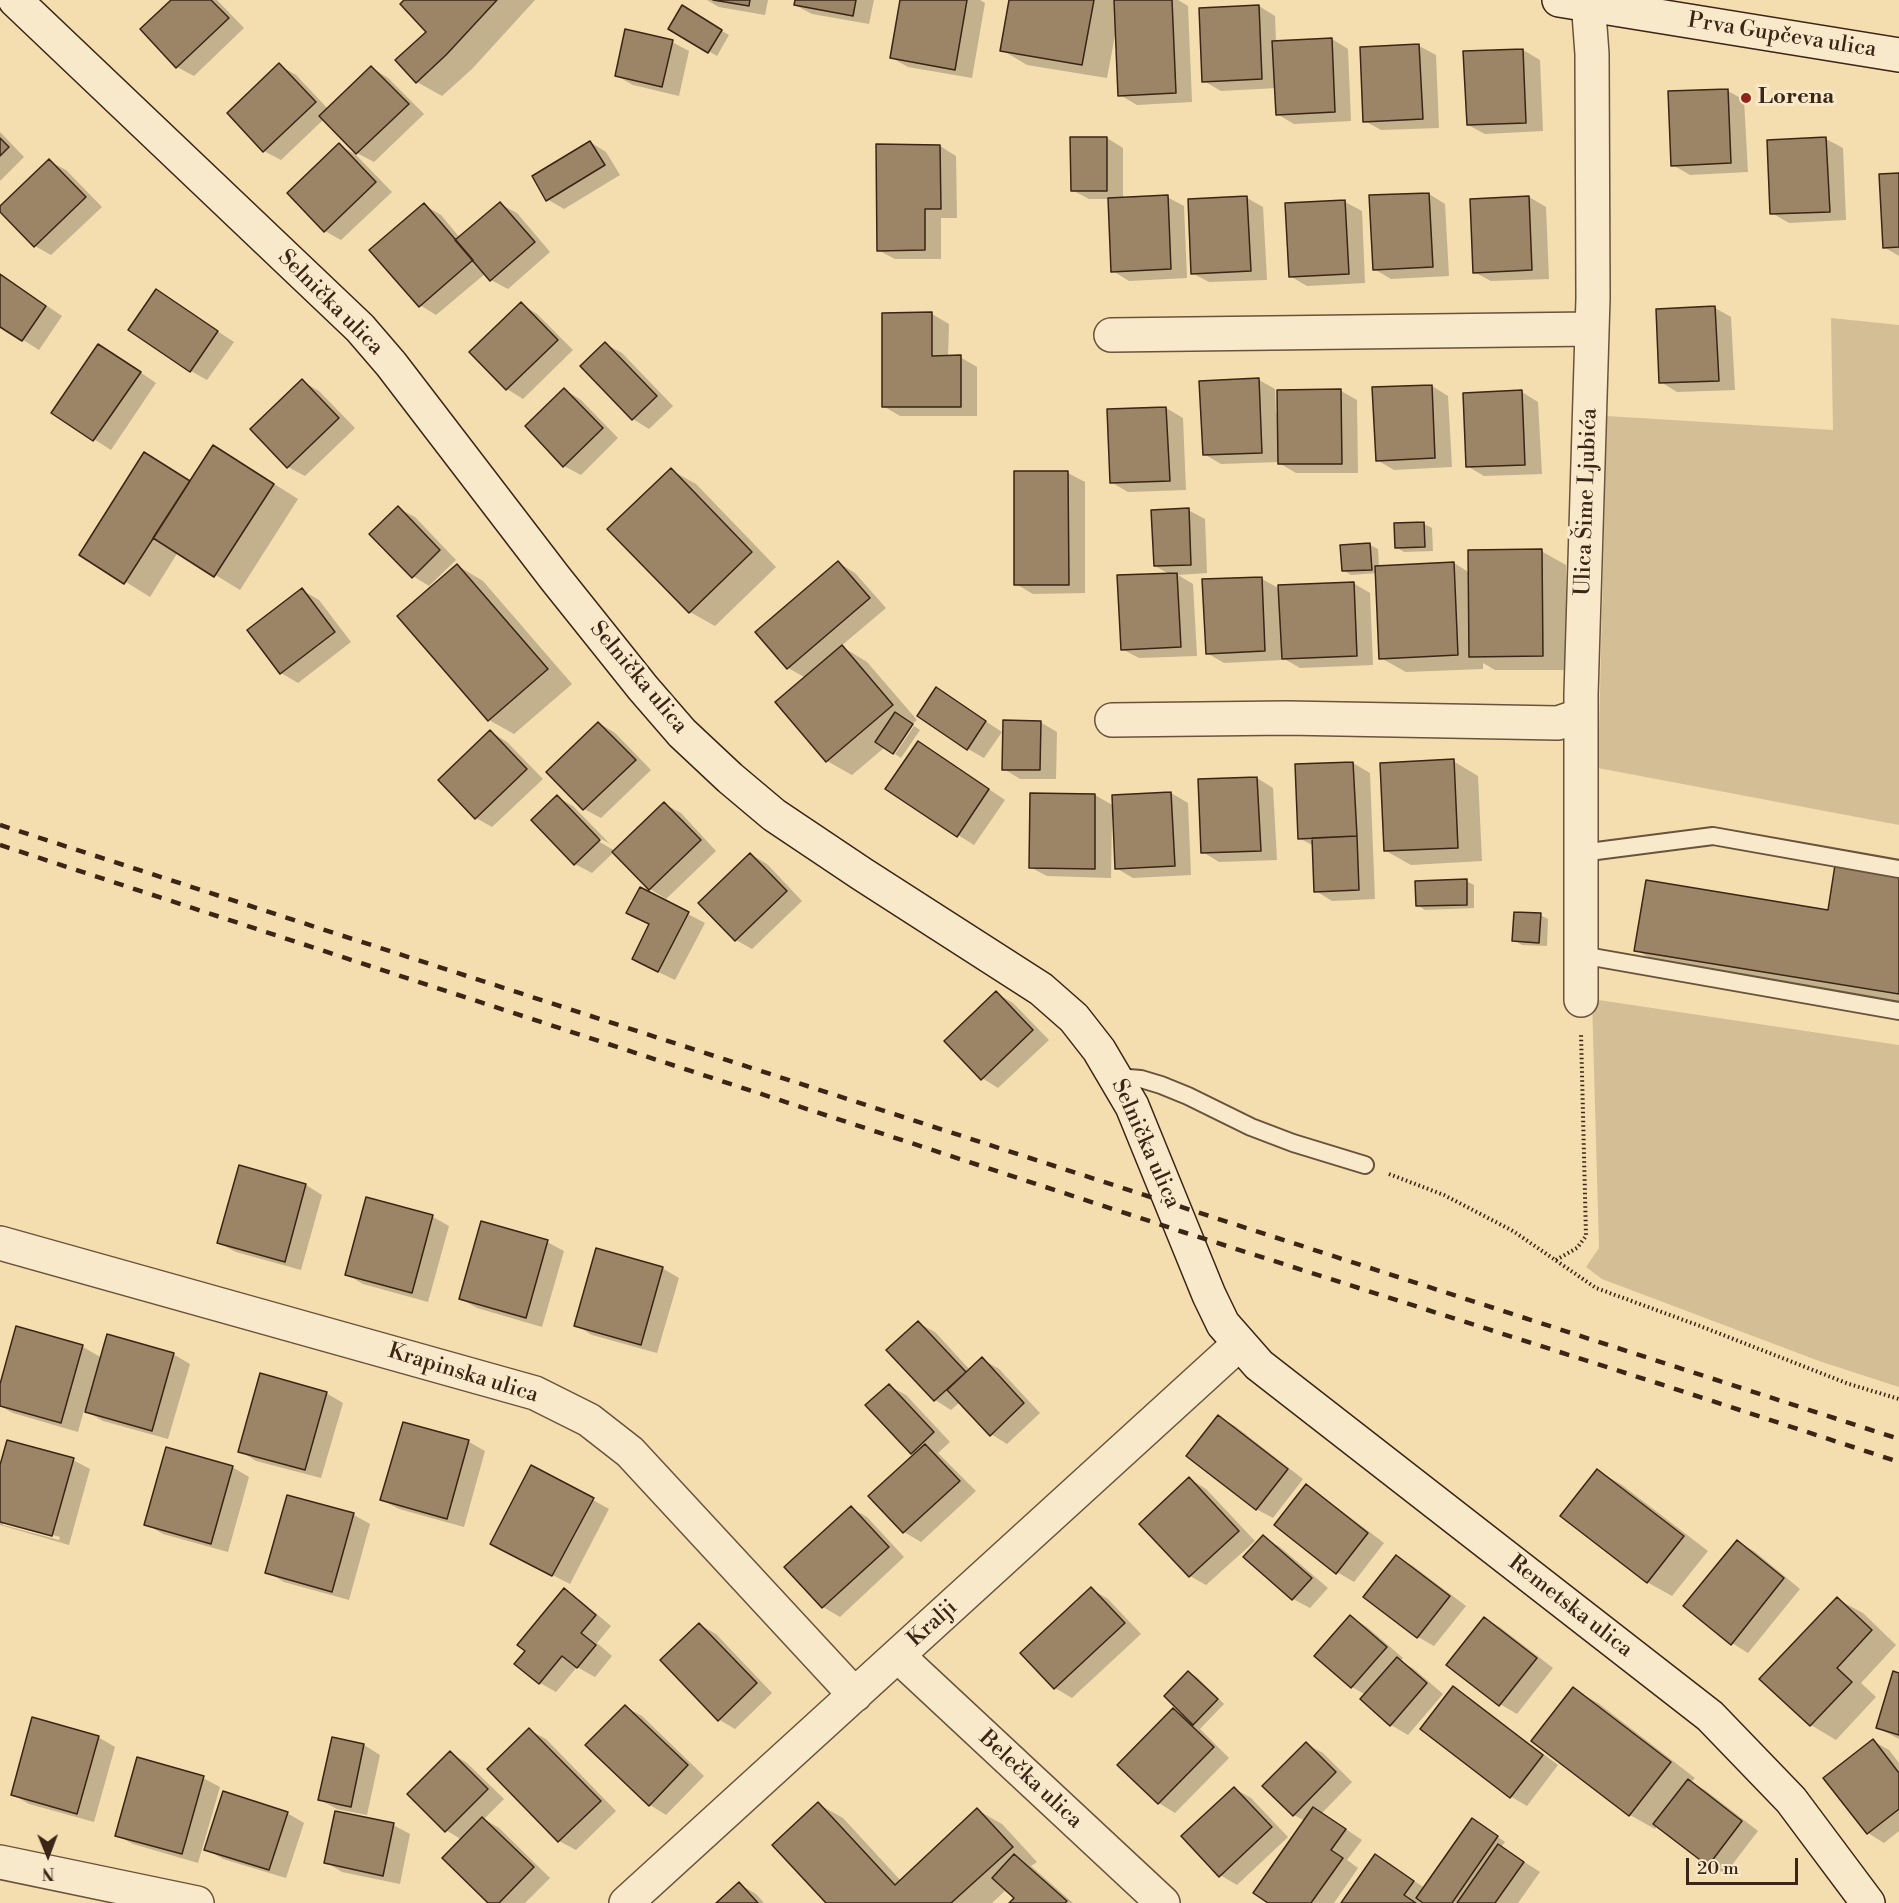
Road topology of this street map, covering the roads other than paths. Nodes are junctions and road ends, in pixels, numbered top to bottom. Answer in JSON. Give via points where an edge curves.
{"nodes":[{"id":1,"x":15,"y":0,"type":"edge"},
{"id":2,"x":1579,"y":2,"type":"edge"},
{"id":3,"x":1899,"y":55,"type":"edge"},
{"id":4,"x":1592,"y":329,"type":"junction"},
{"id":5,"x":1111,"y":335,"type":"dead end"},
{"id":6,"x":1581,"y":715,"type":"junction"},
{"id":7,"x":1112,"y":720,"type":"dead end"},
{"id":8,"x":1581,"y":853,"type":"junction"},
{"id":9,"x":1899,"y":869,"type":"edge"},
{"id":10,"x":1581,"y":956,"type":"junction"},
{"id":11,"x":1581,"y":1000,"type":"road end"},
{"id":12,"x":1899,"y":1011,"type":"edge"},
{"id":13,"x":1116,"y":1077,"type":"junction"},
{"id":14,"x":1365,"y":1165,"type":"road end"},
{"id":15,"x":0,"y":1243,"type":"edge"},
{"id":16,"x":1239,"y":1344,"type":"junction"},
{"id":17,"x":898,"y":1656,"type":"junction"},
{"id":18,"x":855,"y":1695,"type":"junction"},
{"id":19,"x":0,"y":1862,"type":"edge"},
{"id":20,"x":197,"y":1903,"type":"edge"},
{"id":21,"x":626,"y":1903,"type":"edge"},
{"id":22,"x":1162,"y":1903,"type":"edge"},
{"id":23,"x":1868,"y":1903,"type":"edge"}],
"edges":[{"from":1,"to":13,"type":"street","name":"Selnička ulica","via":[[360,328],[682,733],[774,815],[1041,988],[1074,1018]]},
{"from":2,"to":3,"type":"street","name":"Prva Gupčeva ulica"},
{"from":2,"to":4,"type":"street","name":"Ulica Šime Ljubića","via":[[1592,54]]},
{"from":4,"to":5,"type":"street"},
{"from":4,"to":6,"type":"street","name":"Ulica Šime Ljubića"},
{"from":6,"to":7,"type":"street","via":[[1558,723],[1287,718]]},
{"from":6,"to":8,"type":"street","name":"Ulica Šime Ljubića"},
{"from":8,"to":9,"type":"lane","via":[[1713,836]]},
{"from":8,"to":10,"type":"street","name":"Ulica Šime Ljubića"},
{"from":10,"to":11,"type":"street","name":"Ulica Šime Ljubića"},
{"from":10,"to":12,"type":"lane"},
{"from":13,"to":14,"type":"lane","via":[[1161,1085],[1251,1127]]},
{"from":13,"to":16,"type":"street","name":"Selnička ulica","via":[[1150,1148],[1209,1295],[1223,1324]]},
{"from":15,"to":18,"type":"street","name":"Krapinska ulica","via":[[534,1393],[589,1420],[630,1452]]},
{"from":16,"to":17,"type":"street","name":"Kralji"},
{"from":16,"to":23,"type":"street","name":"Remetska ulica","via":[[1266,1371],[1710,1716],[1791,1800]]},
{"from":17,"to":18,"type":"street","name":"Kralji"},
{"from":17,"to":22,"type":"street","name":"Belečka ulica"},
{"from":18,"to":21,"type":"street","name":"Kralji"},
{"from":19,"to":20,"type":"street"}]}
